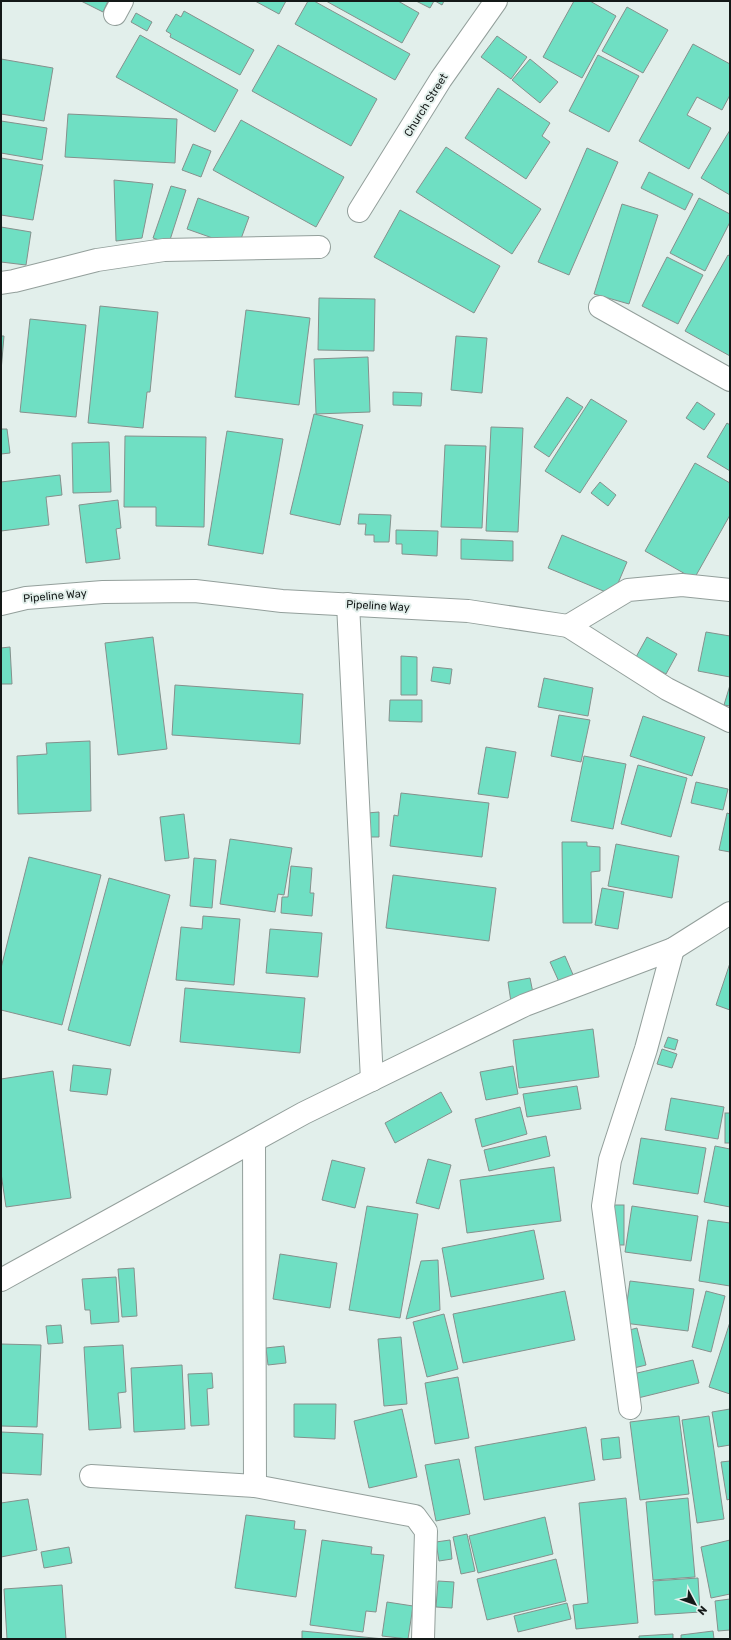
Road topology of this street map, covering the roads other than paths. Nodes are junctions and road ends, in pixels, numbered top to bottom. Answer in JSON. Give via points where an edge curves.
{"nodes":[{"id":1,"x":496,"y":1,"type":"edge"},
{"id":2,"x":359,"y":212,"type":"dead end"},
{"id":3,"x":319,"y":248,"type":"dead end"},
{"id":4,"x":1,"y":283,"type":"edge"},
{"id":5,"x":600,"y":307,"type":"dead end"},
{"id":6,"x":730,"y":380,"type":"edge"},
{"id":7,"x":730,"y":590,"type":"edge"},
{"id":8,"x":1,"y":604,"type":"edge"},
{"id":9,"x":348,"y":604,"type":"junction"},
{"id":10,"x":568,"y":626,"type":"junction"},
{"id":11,"x":730,"y":721,"type":"edge"},
{"id":12,"x":730,"y":914,"type":"edge"},
{"id":13,"x":673,"y":949,"type":"junction"},
{"id":14,"x":372,"y":1080,"type":"junction"},
{"id":15,"x":254,"y":1141,"type":"junction"},
{"id":16,"x":1,"y":1280,"type":"edge"},
{"id":17,"x":630,"y":1408,"type":"dead end"},
{"id":18,"x":91,"y":1476,"type":"dead end"},
{"id":19,"x":255,"y":1486,"type":"junction"},
{"id":20,"x":423,"y":1639,"type":"edge"}],
"edges":[{"from":1,"to":2,"type":"street","name":"Church Street","via":[[441,79]]},
{"from":3,"to":4,"type":"street","via":[[164,250],[97,260]]},
{"from":5,"to":6,"type":"street"},
{"from":7,"to":10,"type":"street","via":[[682,586],[628,590]]},
{"from":8,"to":9,"type":"street","name":"Pipeline Way","via":[[26,598],[103,592],[195,591],[282,601]]},
{"from":9,"to":10,"type":"street","name":"Pipeline Way","via":[[468,611]]},
{"from":9,"to":14,"type":"street"},
{"from":10,"to":11,"type":"street","name":"Pipeline Way","via":[[667,689]]},
{"from":12,"to":13,"type":"street"},
{"from":13,"to":14,"type":"street","via":[[525,1004]]},
{"from":13,"to":17,"type":"street","via":[[646,1049],[610,1160],[602,1206]]},
{"from":14,"to":15,"type":"street"},
{"from":15,"to":16,"type":"street"},
{"from":15,"to":19,"type":"street"},
{"from":18,"to":19,"type":"street"},
{"from":19,"to":20,"type":"street","via":[[415,1516],[426,1531]]}]}
